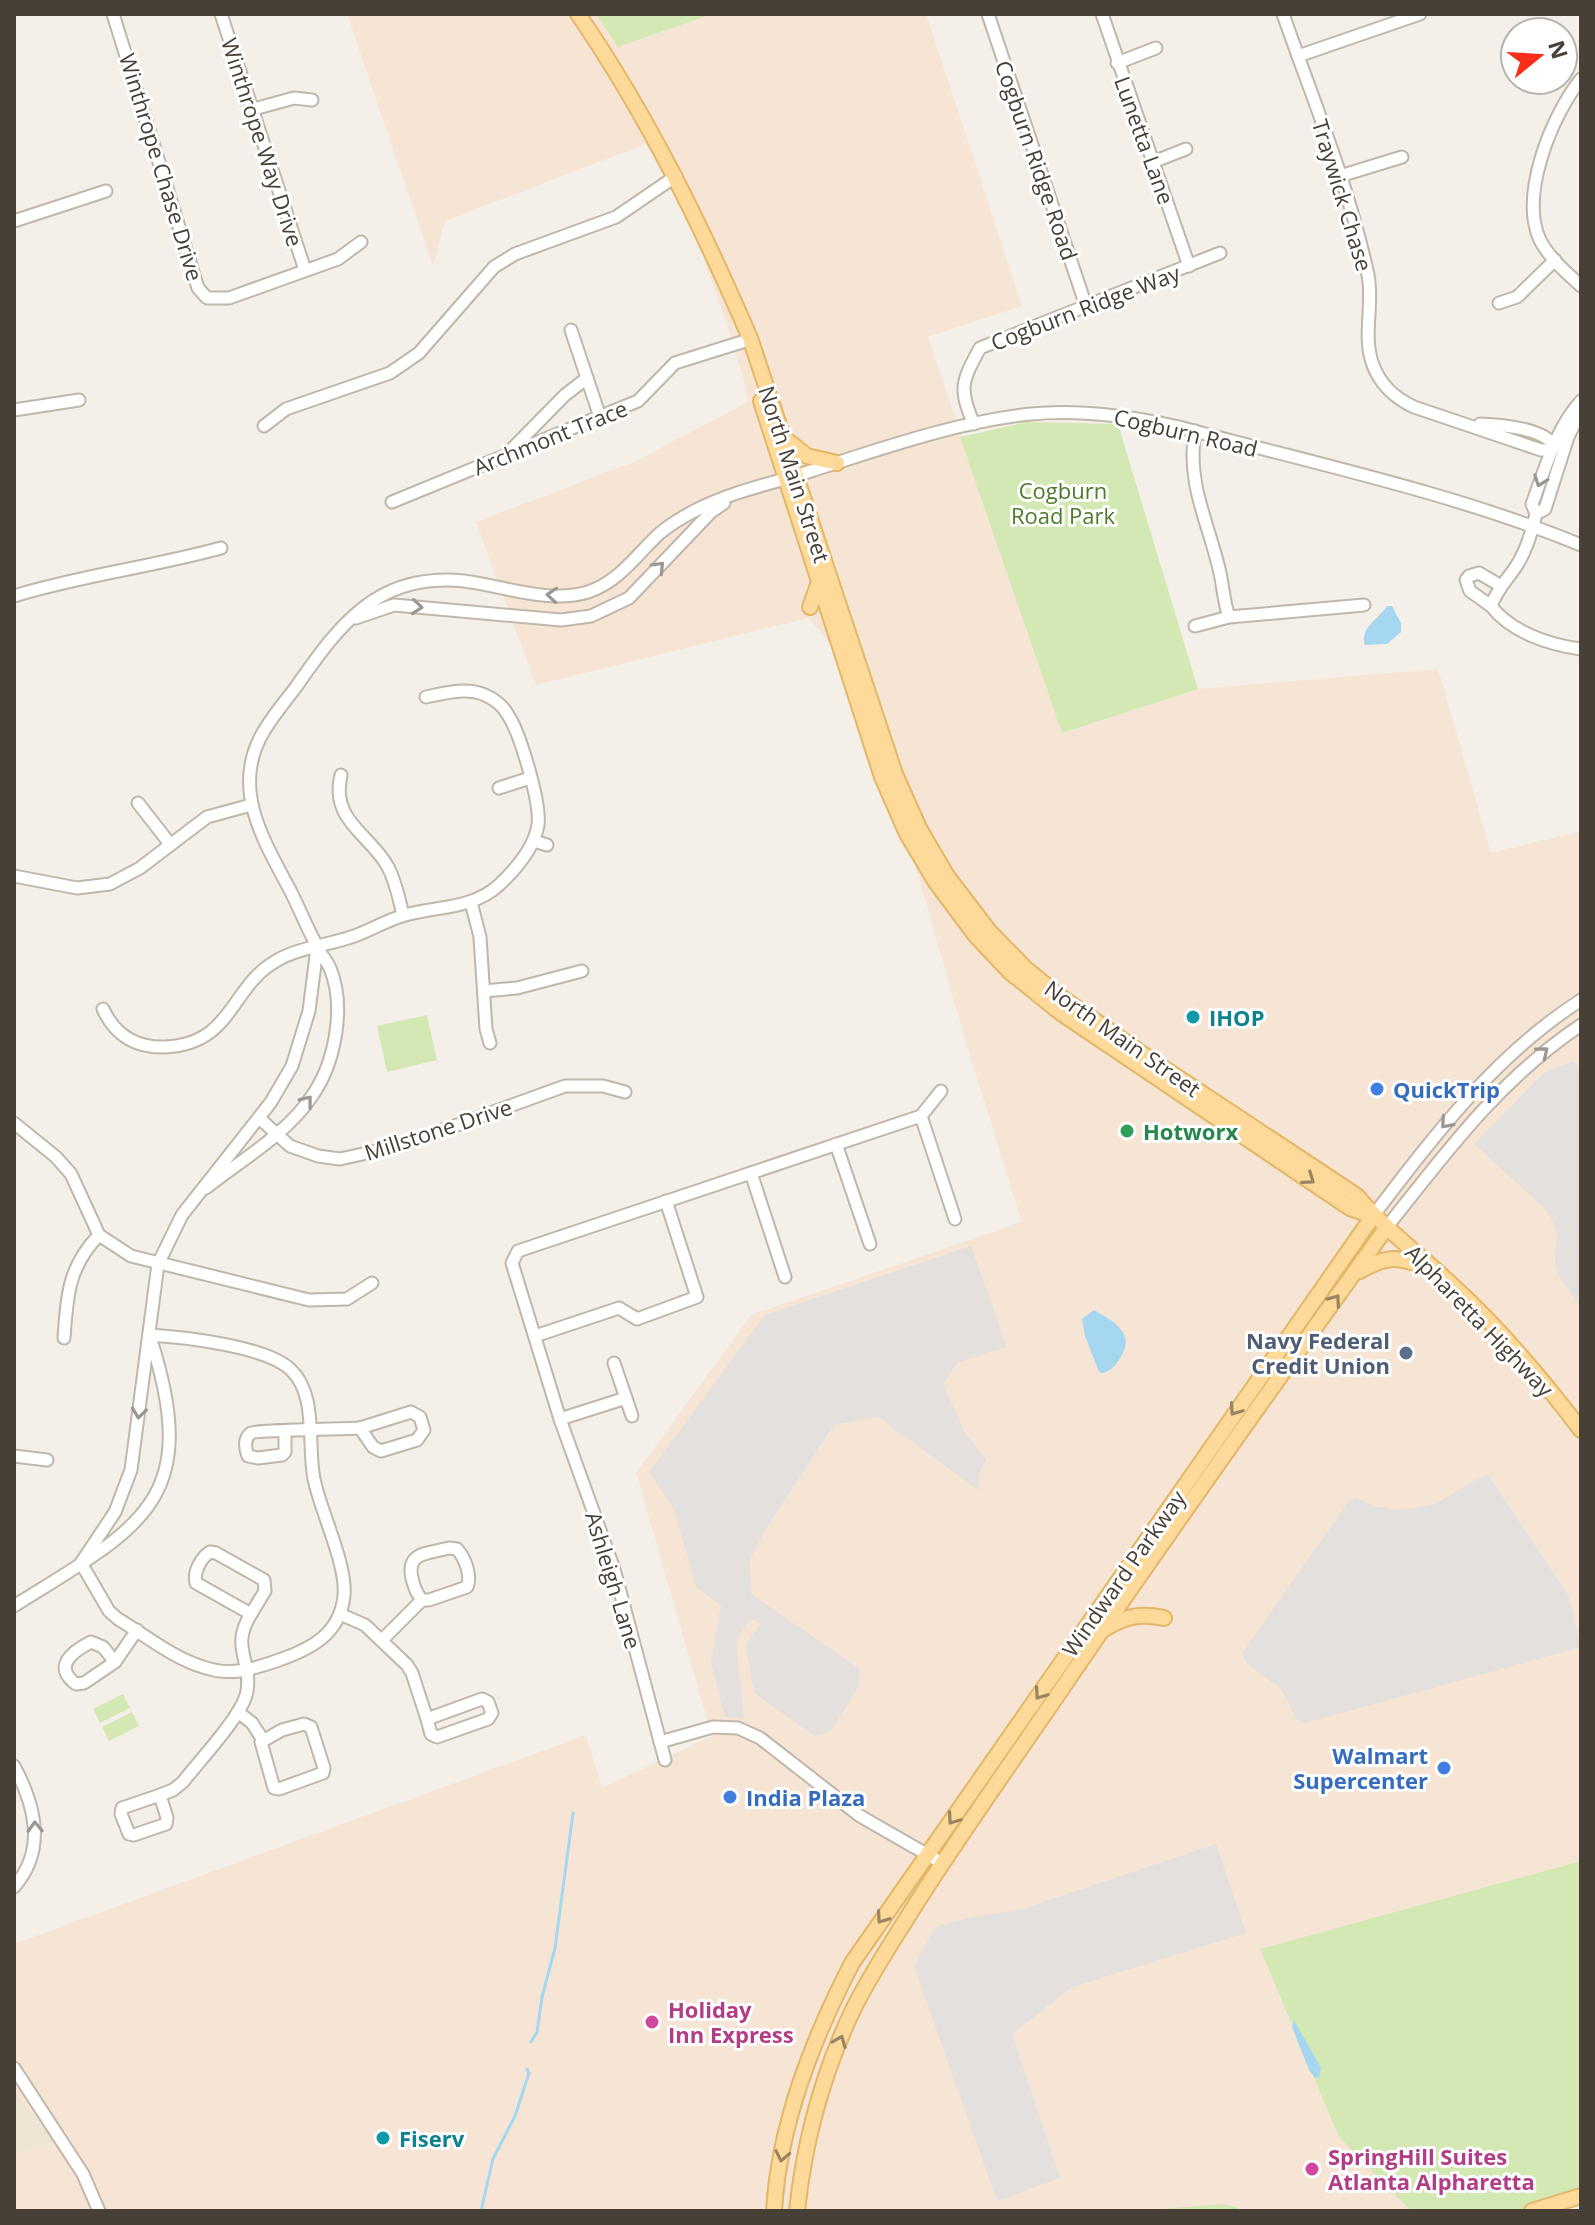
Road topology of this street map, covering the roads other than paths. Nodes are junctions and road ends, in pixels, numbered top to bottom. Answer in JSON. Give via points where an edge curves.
{"nodes":[{"id":1,"x":113,"y":14,"type":"edge"},
{"id":2,"x":221,"y":14,"type":"edge"},
{"id":3,"x":578,"y":14,"type":"edge"},
{"id":4,"x":988,"y":14,"type":"edge"},
{"id":5,"x":1102,"y":14,"type":"edge"},
{"id":6,"x":1283,"y":14,"type":"edge"},
{"id":7,"x":1415,"y":15,"type":"edge"},
{"id":8,"x":1156,"y":48,"type":"dead end"},
{"id":9,"x":1298,"y":56,"type":"junction"},
{"id":10,"x":1117,"y":63,"type":"junction"},
{"id":11,"x":1581,"y":79,"type":"edge"},
{"id":12,"x":312,"y":100,"type":"dead end"},
{"id":13,"x":254,"y":109,"type":"junction"},
{"id":14,"x":1186,"y":149,"type":"dead end"},
{"id":15,"x":1402,"y":157,"type":"dead end"},
{"id":16,"x":1153,"y":162,"type":"junction"},
{"id":17,"x":676,"y":176,"type":"junction"},
{"id":18,"x":1340,"y":176,"type":"junction"},
{"id":19,"x":106,"y":191,"type":"dead end"},
{"id":20,"x":14,"y":221,"type":"edge"},
{"id":21,"x":361,"y":242,"type":"dead end"},
{"id":22,"x":1220,"y":253,"type":"dead end"},
{"id":23,"x":1555,"y":260,"type":"junction"},
{"id":24,"x":1189,"y":266,"type":"junction"},
{"id":25,"x":305,"y":270,"type":"junction"},
{"id":26,"x":723,"y":275,"type":"junction"},
{"id":27,"x":1581,"y":286,"type":"edge"},
{"id":28,"x":1499,"y":303,"type":"dead end"},
{"id":29,"x":1086,"y":306,"type":"junction"},
{"id":30,"x":571,"y":330,"type":"dead end"},
{"id":31,"x":742,"y":342,"type":"junction"},
{"id":32,"x":587,"y":378,"type":"junction"},
{"id":33,"x":79,"y":400,"type":"dead end"},
{"id":34,"x":1581,"y":401,"type":"edge"},
{"id":35,"x":14,"y":410,"type":"edge"},
{"id":36,"x":1581,"y":410,"type":"edge"},
{"id":37,"x":600,"y":417,"type":"junction"},
{"id":38,"x":974,"y":424,"type":"junction"},
{"id":39,"x":264,"y":426,"type":"dead end"},
{"id":40,"x":1195,"y":431,"type":"junction"},
{"id":41,"x":783,"y":437,"type":"junction"},
{"id":42,"x":1559,"y":448,"type":"junction"},
{"id":43,"x":506,"y":455,"type":"junction"},
{"id":44,"x":837,"y":463,"type":"junction"},
{"id":45,"x":791,"y":478,"type":"junction"},
{"id":46,"x":738,"y":494,"type":"junction"},
{"id":47,"x":392,"y":502,"type":"dead end"},
{"id":48,"x":1533,"y":527,"type":"junction"},
{"id":49,"x":1581,"y":545,"type":"edge"},
{"id":50,"x":221,"y":548,"type":"dead end"},
{"id":51,"x":818,"y":580,"type":"junction"},
{"id":52,"x":1501,"y":586,"type":"junction"},
{"id":53,"x":14,"y":596,"type":"edge"},
{"id":54,"x":1364,"y":605,"type":"dead end"},
{"id":55,"x":1491,"y":606,"type":"junction"},
{"id":56,"x":810,"y":607,"type":"dead end"},
{"id":57,"x":1229,"y":617,"type":"junction"},
{"id":58,"x":343,"y":624,"type":"junction"},
{"id":59,"x":1195,"y":626,"type":"dead end"},
{"id":60,"x":1581,"y":649,"type":"edge"},
{"id":61,"x":426,"y":697,"type":"dead end"},
{"id":62,"x":341,"y":775,"type":"dead end"},
{"id":63,"x":530,"y":778,"type":"junction"},
{"id":64,"x":499,"y":788,"type":"dead end"},
{"id":65,"x":138,"y":803,"type":"dead end"},
{"id":66,"x":251,"y":805,"type":"junction"},
{"id":67,"x":534,"y":841,"type":"junction"},
{"id":68,"x":170,"y":844,"type":"junction"},
{"id":69,"x":547,"y":845,"type":"dead end"},
{"id":70,"x":14,"y":876,"type":"edge"},
{"id":71,"x":471,"y":902,"type":"junction"},
{"id":72,"x":403,"y":915,"type":"junction"},
{"id":73,"x":317,"y":948,"type":"junction"},
{"id":74,"x":582,"y":971,"type":"dead end"},
{"id":75,"x":484,"y":991,"type":"junction"},
{"id":76,"x":1581,"y":1000,"type":"edge"},
{"id":77,"x":103,"y":1009,"type":"dead end"},
{"id":78,"x":1581,"y":1025,"type":"edge"},
{"id":79,"x":490,"y":1043,"type":"dead end"},
{"id":80,"x":941,"y":1091,"type":"dead end"},
{"id":81,"x":625,"y":1092,"type":"dead end"},
{"id":82,"x":921,"y":1116,"type":"junction"},
{"id":83,"x":259,"y":1118,"type":"junction"},
{"id":84,"x":14,"y":1124,"type":"edge"},
{"id":85,"x":275,"y":1133,"type":"junction"},
{"id":86,"x":836,"y":1144,"type":"junction"},
{"id":87,"x":751,"y":1173,"type":"junction"},
{"id":88,"x":206,"y":1188,"type":"junction"},
{"id":89,"x":666,"y":1201,"type":"junction"},
{"id":90,"x":1373,"y":1216,"type":"junction"},
{"id":91,"x":955,"y":1219,"type":"dead end"},
{"id":92,"x":1387,"y":1227,"type":"junction"},
{"id":93,"x":99,"y":1235,"type":"junction"},
{"id":94,"x":870,"y":1244,"type":"dead end"},
{"id":95,"x":158,"y":1264,"type":"junction"},
{"id":96,"x":1437,"y":1271,"type":"junction"},
{"id":97,"x":1352,"y":1276,"type":"junction"},
{"id":98,"x":785,"y":1277,"type":"dead end"},
{"id":99,"x":372,"y":1283,"type":"dead end"},
{"id":100,"x":149,"y":1335,"type":"junction"},
{"id":101,"x":535,"y":1336,"type":"junction"},
{"id":102,"x":64,"y":1338,"type":"dead end"},
{"id":103,"x":614,"y":1363,"type":"dead end"},
{"id":104,"x":626,"y":1398,"type":"junction"},
{"id":105,"x":632,"y":1416,"type":"dead end"},
{"id":106,"x":560,"y":1419,"type":"junction"},
{"id":107,"x":360,"y":1428,"type":"junction"},
{"id":108,"x":1581,"y":1430,"type":"edge"},
{"id":109,"x":309,"y":1431,"type":"junction"},
{"id":110,"x":285,"y":1432,"type":"dead end"},
{"id":111,"x":14,"y":1456,"type":"edge"},
{"id":112,"x":47,"y":1460,"type":"dead end"},
{"id":113,"x":81,"y":1563,"type":"junction"},
{"id":114,"x":422,"y":1600,"type":"junction"},
{"id":115,"x":14,"y":1606,"type":"edge"},
{"id":116,"x":251,"y":1614,"type":"junction"},
{"id":117,"x":340,"y":1614,"type":"junction"},
{"id":118,"x":1164,"y":1618,"type":"dead end"},
{"id":119,"x":137,"y":1630,"type":"junction"},
{"id":120,"x":1102,"y":1630,"type":"junction"},
{"id":121,"x":382,"y":1640,"type":"junction"},
{"id":122,"x":115,"y":1662,"type":"junction"},
{"id":123,"x":245,"y":1672,"type":"junction"},
{"id":124,"x":238,"y":1712,"type":"junction"},
{"id":125,"x":427,"y":1719,"type":"junction"},
{"id":126,"x":263,"y":1740,"type":"junction"},
{"id":127,"x":660,"y":1742,"type":"junction"},
{"id":128,"x":665,"y":1760,"type":"dead end"},
{"id":129,"x":14,"y":1766,"type":"edge"},
{"id":130,"x":160,"y":1795,"type":"dead end"},
{"id":131,"x":928,"y":1855,"type":"junction"},
{"id":132,"x":942,"y":1863,"type":"junction"},
{"id":133,"x":14,"y":1887,"type":"edge"},
{"id":134,"x":14,"y":2068,"type":"edge"},
{"id":135,"x":1581,"y":2196,"type":"edge"},
{"id":136,"x":99,"y":2211,"type":"edge"},
{"id":137,"x":774,"y":2211,"type":"edge"},
{"id":138,"x":797,"y":2211,"type":"edge"},
{"id":139,"x":1532,"y":2211,"type":"edge"}],
"edges":[{"from":1,"to":25,"type":"street","name":"Winthrope Chase Drive","via":[[198,288],[207,298],[229,298]]},
{"from":2,"to":13,"type":"street","name":"Winthrope Way Drive"},
{"from":3,"to":17,"type":"main road","name":"North Main Street"},
{"from":4,"to":29,"type":"street","name":"Cogburn Ridge Road"},
{"from":5,"to":10,"type":"street","name":"Lunetta Lane"},
{"from":6,"to":9,"type":"street","name":"Traywick Chase"},
{"from":7,"to":9,"type":"street"},
{"from":8,"to":10,"type":"street"},
{"from":9,"to":18,"type":"street","name":"Traywick Chase"},
{"from":10,"to":16,"type":"street","name":"Lunetta Lane"},
{"from":11,"to":23,"type":"street","via":[[1557,115],[1536,184],[1535,226]]},
{"from":12,"to":13,"type":"street","via":[[294,98]]},
{"from":13,"to":25,"type":"street","name":"Winthrope Way Drive"},
{"from":14,"to":16,"type":"street"},
{"from":15,"to":18,"type":"street"},
{"from":16,"to":24,"type":"street","name":"Lunetta Lane"},
{"from":17,"to":26,"type":"main road","name":"North Main Street"},
{"from":17,"to":39,"type":"street","via":[[616,217],[515,254],[494,267],[405,365],[286,409]]},
{"from":18,"to":42,"type":"street","name":"Traywick Chase","via":[[1368,274],[1369,348],[1379,380],[1399,400],[1463,423],[1514,427],[1548,438]]},
{"from":19,"to":20,"type":"street"},
{"from":21,"to":25,"type":"street","name":"Winthrope Chase Drive","via":[[338,259]]},
{"from":22,"to":24,"type":"street","name":"Cogburn Ridge Way"},
{"from":23,"to":27,"type":"street"},
{"from":23,"to":28,"type":"street","via":[[1517,297]]},
{"from":24,"to":29,"type":"street","name":"Cogburn Ridge Way"},
{"from":26,"to":31,"type":"main road","name":"North Main Street"},
{"from":26,"to":41,"type":"main road","name":"North Main Street"},
{"from":29,"to":38,"type":"street","name":"Cogburn Ridge Way","via":[[980,348],[964,386],[963,400]]},
{"from":30,"to":32,"type":"street"},
{"from":31,"to":37,"type":"street","name":"Archmont Trace","via":[[675,363],[638,401]]},
{"from":31,"to":45,"type":"main road","name":"North Main Street"},
{"from":32,"to":37,"type":"street"},
{"from":32,"to":43,"type":"street"},
{"from":33,"to":35,"type":"street"},
{"from":34,"to":42,"type":"street","via":[[1562,425]]},
{"from":36,"to":42,"type":"street"},
{"from":37,"to":43,"type":"street","name":"Archmont Trace"},
{"from":38,"to":40,"type":"street","name":"Cogburn Road","via":[[1067,412],[1137,418]]},
{"from":38,"to":44,"type":"street","name":"Cogburn Road"},
{"from":40,"to":48,"type":"street","name":"Cogburn Road"},
{"from":40,"to":57,"type":"street","via":[[1193,478]]},
{"from":41,"to":44,"type":"main road","via":[[807,456]]},
{"from":41,"to":45,"type":"main road","name":"North Main Street"},
{"from":42,"to":48,"type":"street","via":[[1532,504]]},
{"from":43,"to":47,"type":"street","name":"Archmont Trace"},
{"from":44,"to":45,"type":"street","name":"Cogburn Road"},
{"from":45,"to":46,"type":"street","name":"Cogburn Road"},
{"from":45,"to":51,"type":"main road","name":"North Main Street"},
{"from":45,"to":90,"type":"main road","name":"North Main Street","via":[[900,786],[938,862],[977,918],[1054,992],[1357,1196]]},
{"from":46,"to":58,"type":"street","name":"Cogburn Road","one_way":true,"via":[[676,521],[616,577],[589,592],[553,596],[430,581],[385,594]]},
{"from":58,"to":46,"type":"street","one_way":true,"via":[[394,605],[561,620],[591,616],[629,598],[711,512]]},
{"from":48,"to":49,"type":"street","name":"Cogburn Road"},
{"from":48,"to":52,"type":"street"},
{"from":50,"to":53,"type":"street"},
{"from":51,"to":56,"type":"main road"},
{"from":51,"to":90,"type":"main road","name":"North Main Street","one_way":true,"via":[[899,816],[935,881],[985,946],[1071,1021],[1350,1208]]},
{"from":52,"to":55,"type":"street"},
{"from":52,"to":55,"type":"street","via":[[1479,573],[1466,580],[1470,591]]},
{"from":54,"to":57,"type":"street"},
{"from":55,"to":60,"type":"street","via":[[1499,617],[1531,635]]},
{"from":57,"to":59,"type":"street"},
{"from":58,"to":66,"type":"street","name":"Cogburn Road","via":[[260,737],[250,770]]},
{"from":61,"to":63,"type":"street","via":[[467,691],[497,702],[513,723]]},
{"from":62,"to":72,"type":"street","via":[[344,813],[387,864]]},
{"from":63,"to":64,"type":"street"},
{"from":63,"to":67,"type":"street","via":[[539,812]]},
{"from":65,"to":68,"type":"street"},
{"from":66,"to":68,"type":"street","via":[[207,817]]},
{"from":66,"to":73,"type":"street"},
{"from":67,"to":69,"type":"street"},
{"from":67,"to":71,"type":"street","via":[[499,885]]},
{"from":68,"to":70,"type":"street","via":[[110,884],[77,888]]},
{"from":71,"to":72,"type":"street"},
{"from":71,"to":75,"type":"street"},
{"from":72,"to":73,"type":"street"},
{"from":73,"to":77,"type":"street","via":[[278,959],[261,971],[218,1026],[182,1044],[165,1047],[126,1040]]},
{"from":73,"to":83,"type":"street","via":[[302,1041],[282,1086]]},
{"from":85,"to":73,"type":"street","one_way":true,"via":[[313,1096],[328,1065],[337,1001],[330,969]]},
{"from":74,"to":75,"type":"street"},
{"from":75,"to":79,"type":"street"},
{"from":76,"to":90,"type":"street","name":"Windward Parkway","one_way":true,"via":[[1505,1057]]},
{"from":92,"to":78,"type":"street","name":"Windward Parkway","one_way":true,"via":[[1488,1102]]},
{"from":80,"to":82,"type":"street"},
{"from":81,"to":85,"type":"street","name":"Millstone Drive","via":[[565,1086],[399,1146],[340,1159],[290,1146]]},
{"from":82,"to":86,"type":"street","name":"Ashleigh Lane"},
{"from":82,"to":91,"type":"street"},
{"from":83,"to":85,"type":"street","name":"Millstone Drive"},
{"from":83,"to":88,"type":"street"},
{"from":84,"to":93,"type":"street","via":[[71,1174]]},
{"from":85,"to":88,"type":"street"},
{"from":86,"to":87,"type":"street","name":"Ashleigh Lane"},
{"from":86,"to":94,"type":"street"},
{"from":87,"to":89,"type":"street","name":"Ashleigh Lane"},
{"from":87,"to":98,"type":"street"},
{"from":88,"to":95,"type":"street","via":[[182,1215]]},
{"from":89,"to":101,"type":"street","name":"Ashleigh Lane","via":[[518,1251],[512,1263]]},
{"from":89,"to":101,"type":"street","via":[[697,1297],[637,1319],[619,1308]]},
{"from":90,"to":92,"type":"main road","name":"Alpharetta Highway"},
{"from":90,"to":131,"type":"main road","name":"Windward Parkway","one_way":true},
{"from":92,"to":96,"type":"main road","name":"Alpharetta Highway"},
{"from":92,"to":97,"type":"main road","name":"Windward Parkway"},
{"from":93,"to":95,"type":"street","via":[[131,1256]]},
{"from":93,"to":102,"type":"street","via":[[82,1252],[70,1282]]},
{"from":95,"to":99,"type":"street","via":[[309,1300],[347,1299]]},
{"from":95,"to":100,"type":"street"},
{"from":96,"to":97,"type":"main road","via":[[1387,1257]]},
{"from":96,"to":108,"type":"main road","name":"Alpharetta Highway"},
{"from":120,"to":97,"type":"main road","name":"Windward Parkway","one_way":true},
{"from":100,"to":109,"type":"street","via":[[188,1338],[283,1363],[305,1392]]},
{"from":100,"to":113,"type":"street","one_way":true,"via":[[131,1470],[115,1512]]},
{"from":100,"to":113,"type":"street","via":[[169,1411],[170,1451],[162,1485],[125,1534]]},
{"from":101,"to":106,"type":"street","name":"Ashleigh Lane"},
{"from":103,"to":104,"type":"street"},
{"from":104,"to":105,"type":"street"},
{"from":104,"to":106,"type":"street"},
{"from":106,"to":127,"type":"street","name":"Ashleigh Lane","via":[[614,1569]]},
{"from":107,"to":107,"type":"street","via":[[411,1412],[420,1417],[424,1430],[417,1440],[381,1451]]},
{"from":107,"to":109,"type":"street"},
{"from":109,"to":110,"type":"street"},
{"from":109,"to":117,"type":"street","via":[[315,1482],[343,1580]]},
{"from":111,"to":112,"type":"street"},
{"from":113,"to":115,"type":"street"},
{"from":113,"to":119,"type":"street","via":[[109,1611]]},
{"from":114,"to":114,"type":"street","via":[[410,1562],[457,1549],[469,1577],[467,1587]]},
{"from":114,"to":121,"type":"street"},
{"from":116,"to":116,"type":"street","via":[[196,1583],[194,1573],[206,1555],[216,1553],[264,1580],[265,1591]]},
{"from":116,"to":123,"type":"street","via":[[240,1636]]},
{"from":117,"to":121,"type":"street"},
{"from":117,"to":123,"type":"street","via":[[313,1647]]},
{"from":118,"to":120,"type":"main road","via":[[1133,1615]]},
{"from":119,"to":122,"type":"street"},
{"from":119,"to":123,"type":"street","via":[[201,1667]]},
{"from":120,"to":132,"type":"main road","name":"Windward Parkway"},
{"from":121,"to":125,"type":"street","via":[[412,1673]]},
{"from":122,"to":122,"type":"street","via":[[79,1685],[63,1668],[66,1659],[91,1642]]},
{"from":123,"to":124,"type":"street","via":[[247,1692]]},
{"from":124,"to":126,"type":"street"},
{"from":124,"to":130,"type":"street","via":[[183,1782]]},
{"from":125,"to":125,"type":"street","via":[[482,1699],[492,1713],[437,1737]]},
{"from":126,"to":126,"type":"street","via":[[308,1724],[323,1773],[274,1788]]},
{"from":127,"to":128,"type":"street","name":"Ashleigh Lane"},
{"from":127,"to":131,"type":"street","via":[[713,1727],[738,1728],[760,1738],[860,1816]]},
{"from":133,"to":129,"type":"street","one_way":true,"via":[[28,1867],[36,1840],[34,1813]]},
{"from":131,"to":132,"type":"street"},
{"from":131,"to":137,"type":"main road","name":"Windward Parkway","one_way":true,"via":[[852,1963],[821,2027],[797,2093]]},
{"from":138,"to":132,"type":"main road","name":"Windward Parkway","one_way":true,"via":[[809,2136],[850,2016]]},
{"from":134,"to":136,"type":"street","via":[[83,2174]]},
{"from":135,"to":139,"type":"main road"}]}
